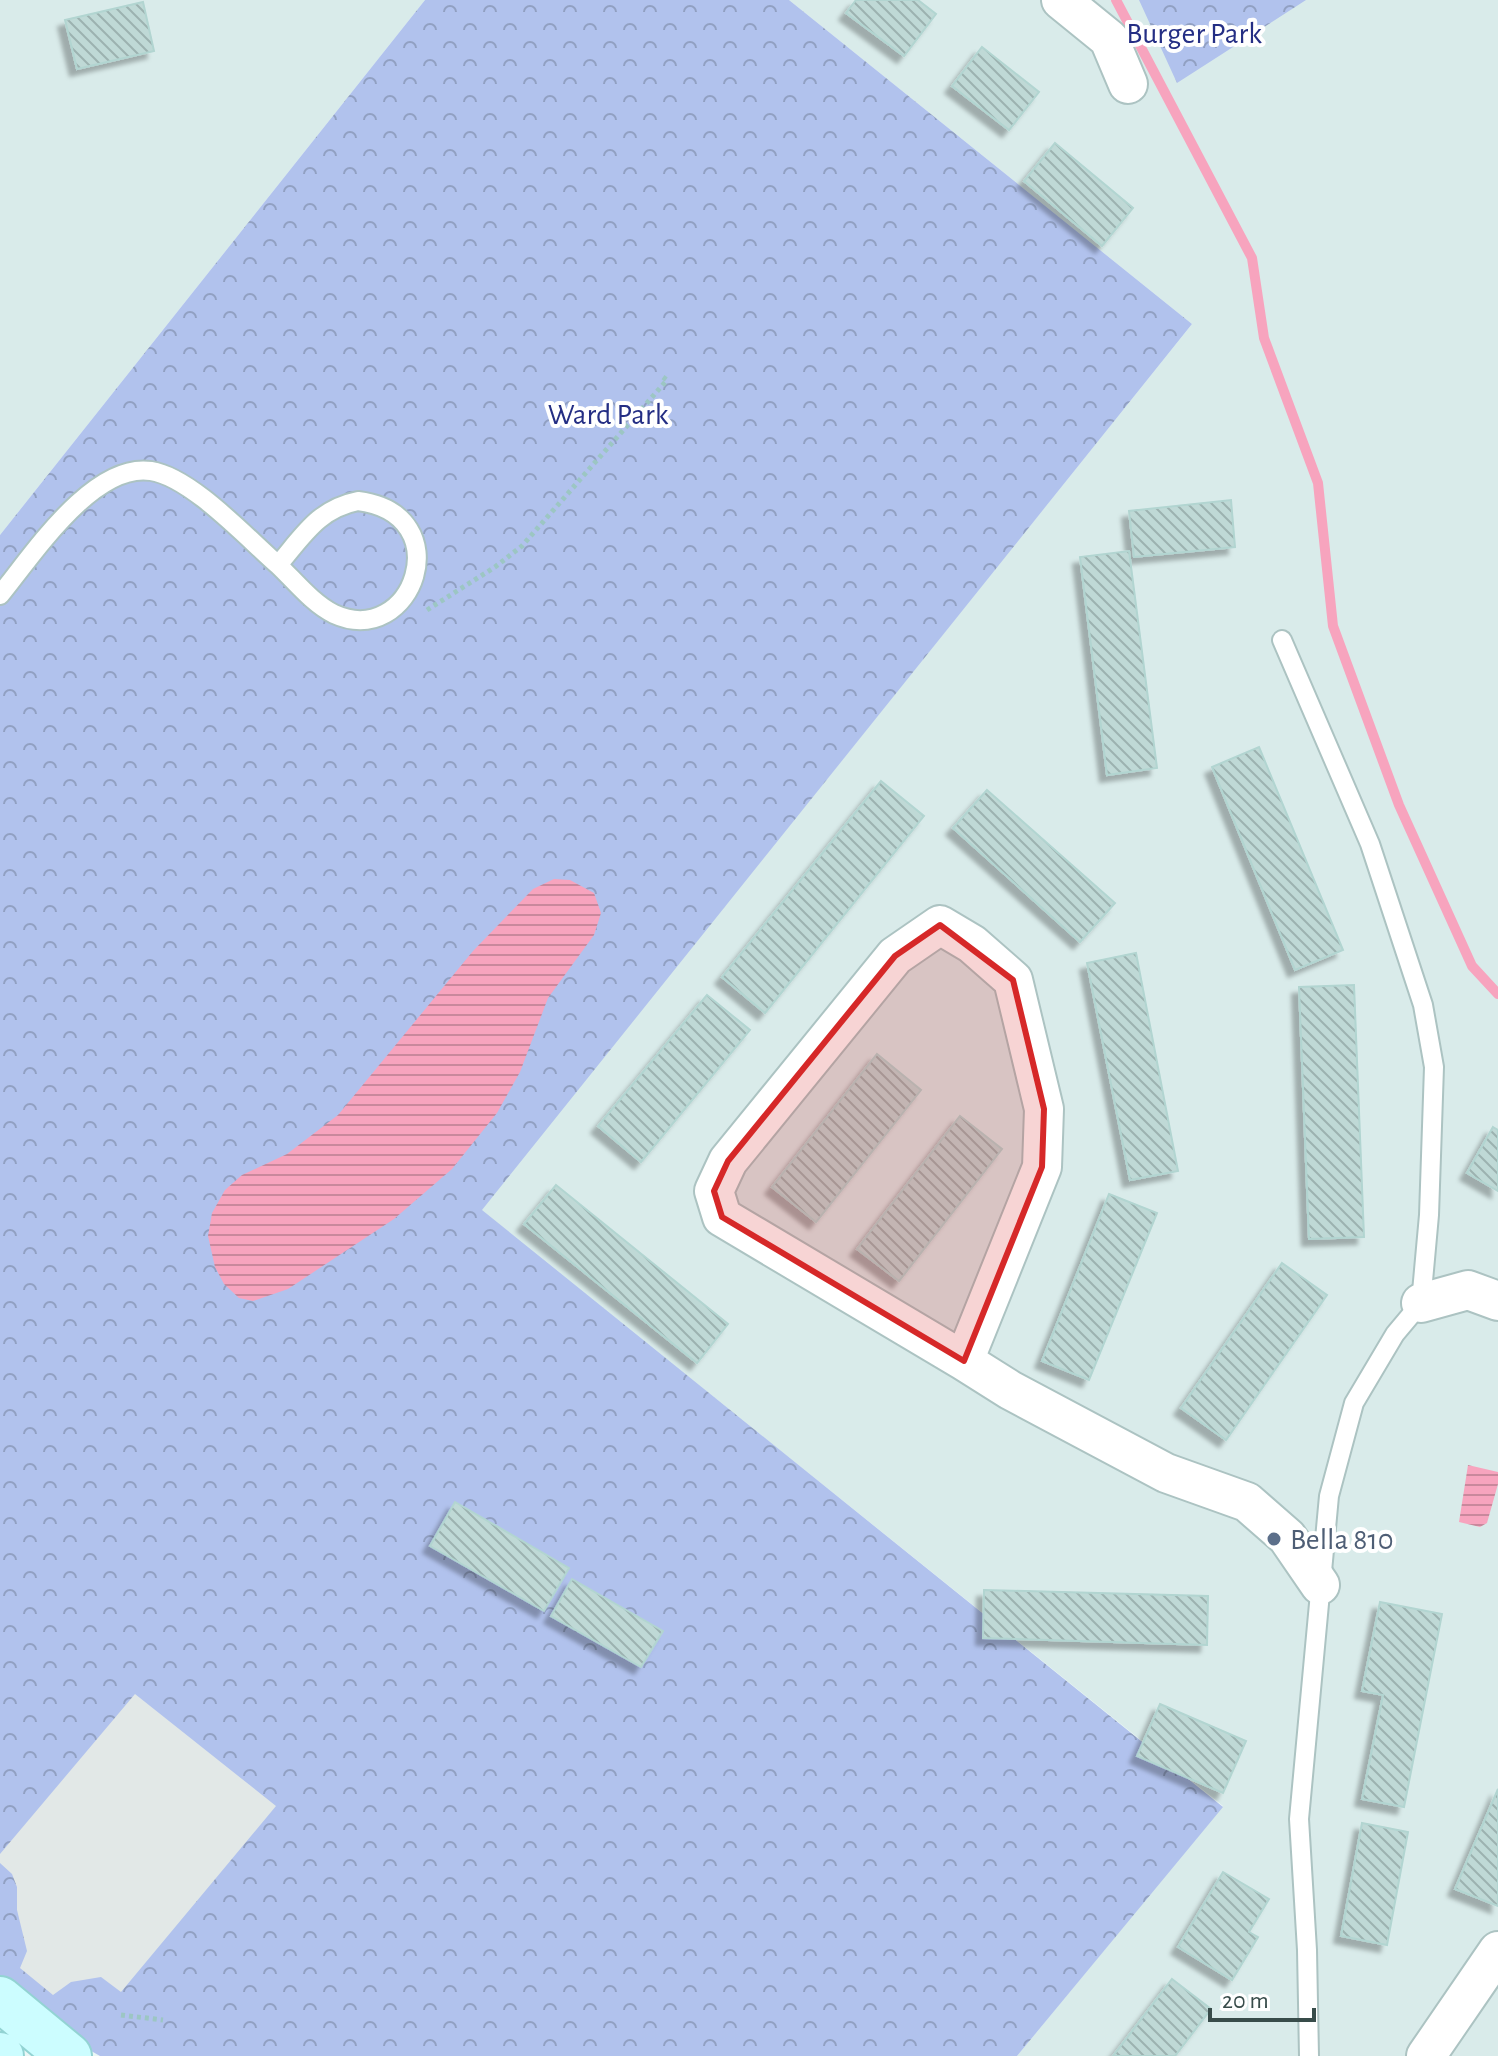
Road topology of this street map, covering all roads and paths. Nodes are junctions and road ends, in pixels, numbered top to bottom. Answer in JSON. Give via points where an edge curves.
{"nodes":[{"id":1,"x":1061,"y":0,"type":"edge"},
{"id":2,"x":1128,"y":84,"type":"dead end"},
{"id":3,"x":660,"y":375,"type":"dead end"},
{"id":4,"x":278,"y":565,"type":"junction"},
{"id":5,"x":0,"y":595,"type":"edge"},
{"id":6,"x":407,"y":595,"type":"junction"},
{"id":7,"x":1282,"y":640,"type":"dead end"},
{"id":8,"x":1498,"y":1301,"type":"edge"},
{"id":9,"x":1421,"y":1303,"type":"junction"},
{"id":10,"x":964,"y":1361,"type":"junction"},
{"id":11,"x":1320,"y":1585,"type":"junction"},
{"id":12,"x":1498,"y":1951,"type":"edge"},
{"id":13,"x":0,"y":1999,"type":"edge"},
{"id":14,"x":121,"y":2015,"type":"dead end"},
{"id":15,"x":163,"y":2020,"type":"dead end"},
{"id":16,"x":69,"y":2056,"type":"edge"},
{"id":17,"x":1309,"y":2056,"type":"edge"},
{"id":18,"x":1426,"y":2056,"type":"edge"}],
"edges":[{"from":1,"to":2,"type":"street","via":[[1109,39]]},
{"from":3,"to":6,"type":"path","via":[[667,380],[509,557],[425,611]]},
{"from":4,"to":5,"type":"lane","via":[[213,506],[171,478],[132,471],[114,476],[77,504]]},
{"from":4,"to":6,"type":"lane","via":[[319,604],[351,619],[382,615]]},
{"from":4,"to":6,"type":"lane","via":[[326,511],[358,501],[374,503],[403,520],[415,541],[418,565]]},
{"from":7,"to":9,"type":"lane","via":[[1370,844],[1423,1005],[1434,1067]]},
{"from":8,"to":9,"type":"street","via":[[1468,1290]]},
{"from":9,"to":11,"type":"lane","via":[[1395,1334],[1354,1403],[1329,1496]]},
{"from":10,"to":10,"type":"street","via":[[722,1217],[714,1191],[728,1161],[895,956],[940,925],[972,944],[1013,980],[1044,1109],[1042,1167]]},
{"from":10,"to":11,"type":"street","via":[[1166,1473],[1247,1502],[1287,1537]]},
{"from":11,"to":17,"type":"lane","via":[[1299,1819]]},
{"from":12,"to":18,"type":"street"},
{"from":13,"to":16,"type":"street"},
{"from":14,"to":15,"type":"path"}]}
